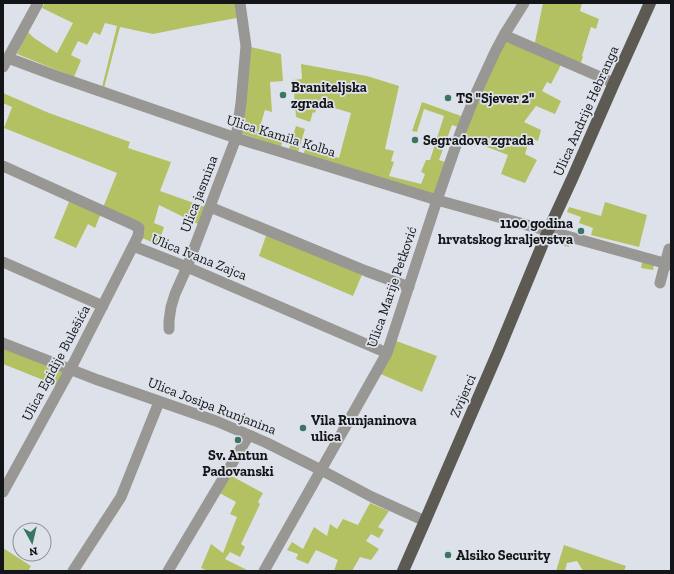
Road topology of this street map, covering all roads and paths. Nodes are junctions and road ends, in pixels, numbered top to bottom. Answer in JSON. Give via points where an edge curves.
{"nodes":[{"id":1,"x":38,"y":3,"type":"edge"},
{"id":2,"x":240,"y":3,"type":"edge"},
{"id":3,"x":524,"y":3,"type":"edge"},
{"id":4,"x":650,"y":3,"type":"edge"},
{"id":5,"x":504,"y":35,"type":"junction"},
{"id":6,"x":6,"y":62,"type":"edge"},
{"id":7,"x":614,"y":83,"type":"junction"},
{"id":8,"x":236,"y":138,"type":"junction"},
{"id":9,"x":3,"y":166,"type":"edge"},
{"id":10,"x":437,"y":200,"type":"junction"},
{"id":11,"x":210,"y":207,"type":"junction"},
{"id":12,"x":548,"y":231,"type":"junction"},
{"id":13,"x":133,"y":246,"type":"junction"},
{"id":14,"x":669,"y":249,"type":"dead end"},
{"id":15,"x":3,"y":262,"type":"edge"},
{"id":16,"x":668,"y":265,"type":"edge"},
{"id":17,"x":187,"y":267,"type":"junction"},
{"id":18,"x":660,"y":283,"type":"dead end"},
{"id":19,"x":409,"y":287,"type":"junction"},
{"id":20,"x":103,"y":306,"type":"junction"},
{"id":21,"x":169,"y":329,"type":"dead end"},
{"id":22,"x":3,"y":343,"type":"edge"},
{"id":23,"x":387,"y":353,"type":"junction"},
{"id":24,"x":70,"y":370,"type":"junction"},
{"id":25,"x":159,"y":402,"type":"junction"},
{"id":26,"x":249,"y":435,"type":"junction"},
{"id":27,"x":321,"y":470,"type":"junction"},
{"id":28,"x":3,"y":492,"type":"edge"},
{"id":29,"x":425,"y":521,"type":"junction"},
{"id":30,"x":73,"y":571,"type":"edge"},
{"id":31,"x":168,"y":571,"type":"edge"},
{"id":32,"x":264,"y":571,"type":"edge"},
{"id":33,"x":403,"y":571,"type":"edge"}],
"edges":[{"from":1,"to":6,"type":"street"},
{"from":2,"to":8,"type":"street","name":"Ulica jasmina","via":[[246,46],[242,103]]},
{"from":3,"to":5,"type":"street","name":"Ulica Marije Petković"},
{"from":4,"to":7,"type":"main road","name":"Ulica Andrije Hebranga"},
{"from":5,"to":7,"type":"street"},
{"from":5,"to":10,"type":"street","name":"Ulica Marije Petković","via":[[477,91]]},
{"from":6,"to":8,"type":"street","name":"Ulica Kamila Kolba","via":[[49,73]]},
{"from":7,"to":12,"type":"main road","name":"Ulica Andrije Hebranga"},
{"from":8,"to":10,"type":"street","name":"Ulica Kamila Kolba"},
{"from":8,"to":11,"type":"street","name":"Ulica jasmina"},
{"from":9,"to":13,"type":"street","name":"Ulica Ivana Zajca","via":[[139,228]]},
{"from":10,"to":12,"type":"street","name":"Ulica Kamila Kolba"},
{"from":10,"to":19,"type":"street","name":"Ulica Marije Petković"},
{"from":11,"to":17,"type":"street","name":"Ulica jasmina"},
{"from":11,"to":19,"type":"street"},
{"from":12,"to":16,"type":"street","name":"Ulica Kamila Kolba"},
{"from":12,"to":29,"type":"main road","name":"Zvijerci"},
{"from":13,"to":17,"type":"street","name":"Ulica Ivana Zajca"},
{"from":13,"to":20,"type":"street","name":"Ulica Egidije Bulešića"},
{"from":14,"to":16,"type":"street"},
{"from":15,"to":20,"type":"street"},
{"from":16,"to":18,"type":"street"},
{"from":17,"to":21,"type":"street","name":"Ulica jasmina","via":[[171,307]]},
{"from":17,"to":23,"type":"street","name":"Ulica Ivana Zajca"},
{"from":19,"to":23,"type":"street","name":"Ulica Marije Petković"},
{"from":20,"to":24,"type":"street","name":"Ulica Egidije Bulešića"},
{"from":22,"to":24,"type":"street","name":"Ulica Josipa Runjanina"},
{"from":23,"to":27,"type":"street","name":"Ulica Marije Petković"},
{"from":24,"to":25,"type":"street","name":"Ulica Josipa Runjanina"},
{"from":24,"to":28,"type":"street","name":"Ulica Egidije Bulešića"},
{"from":25,"to":26,"type":"street","name":"Ulica Josipa Runjanina"},
{"from":25,"to":30,"type":"street","via":[[121,497]]},
{"from":26,"to":27,"type":"street","name":"Ulica Josipa Runjanina"},
{"from":26,"to":31,"type":"street"},
{"from":27,"to":29,"type":"street","name":"Ulica Josipa Runjanina"},
{"from":27,"to":32,"type":"street","name":"Ulica Marije Petković"},
{"from":29,"to":33,"type":"main road","name":"Zvijerci"}]}
